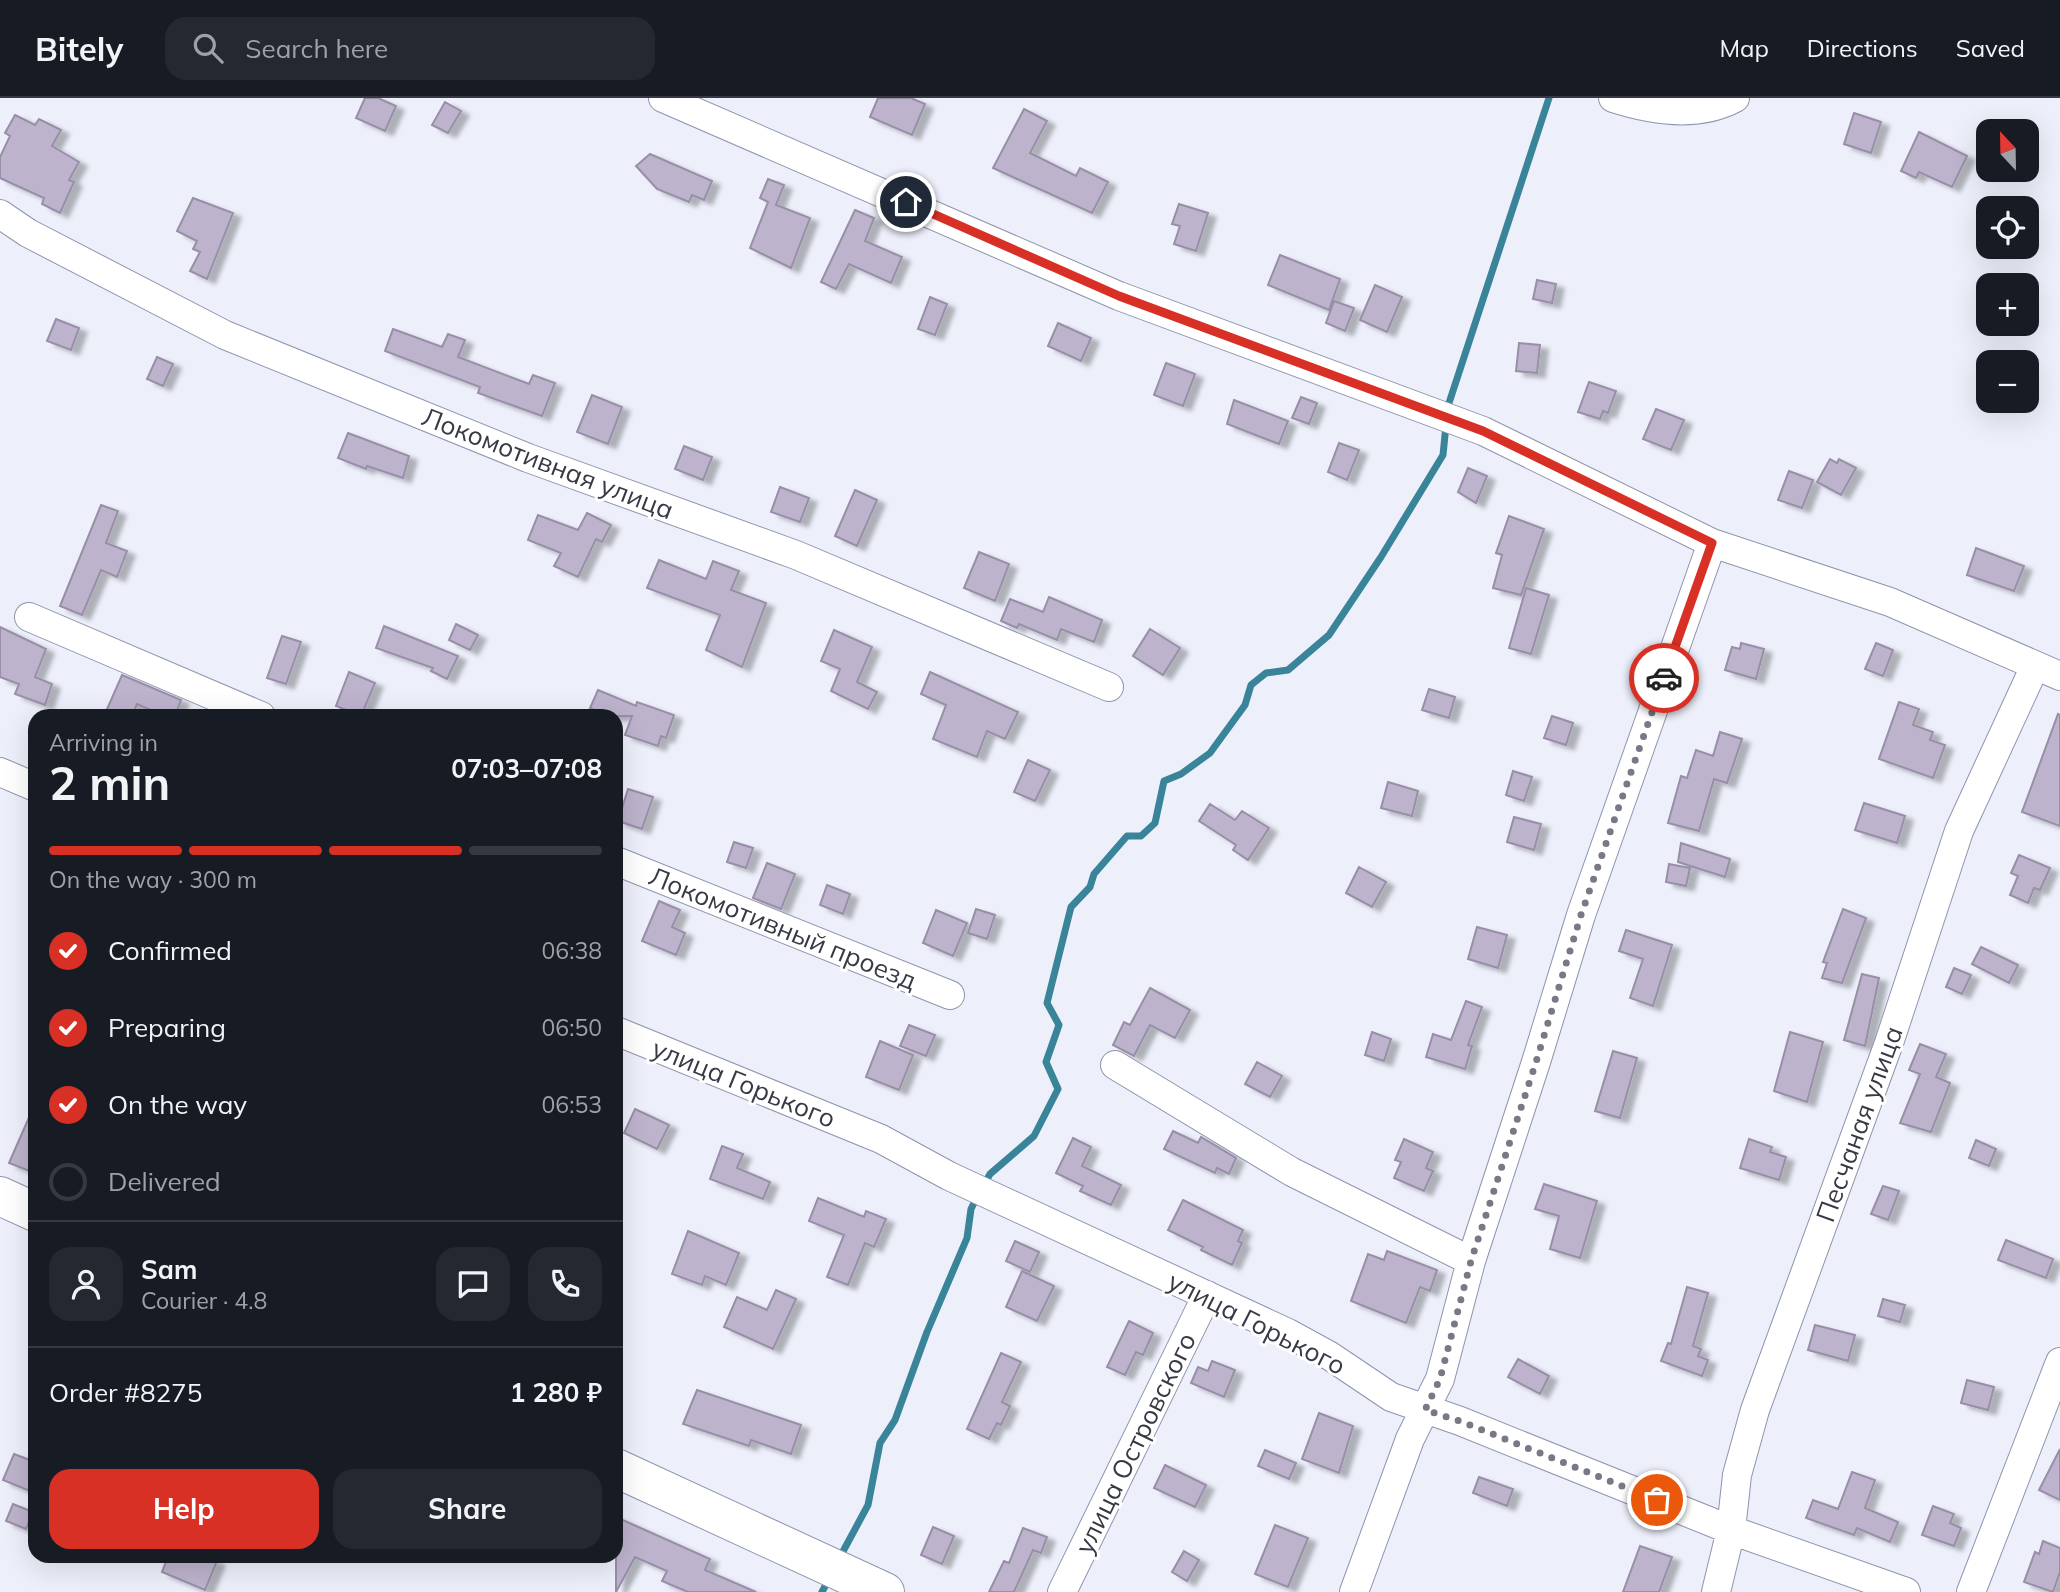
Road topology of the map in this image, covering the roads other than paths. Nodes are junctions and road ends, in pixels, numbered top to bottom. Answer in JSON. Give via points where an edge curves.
{"nodes":[{"id":1,"x":663,"y":98,"type":"edge"},
{"id":2,"x":1613,"y":98,"type":"edge"},
{"id":3,"x":1735,"y":98,"type":"edge"},
{"id":4,"x":0,"y":214,"type":"edge"},
{"id":5,"x":1712,"y":543,"type":"junction"},
{"id":6,"x":29,"y":617,"type":"dead end"},
{"id":7,"x":2047,"y":671,"type":"edge"},
{"id":8,"x":1109,"y":687,"type":"dead end"},
{"id":9,"x":245,"y":709,"type":"edge"},
{"id":10,"x":0,"y":772,"type":"edge"},
{"id":11,"x":28,"y":784,"type":"edge"},
{"id":12,"x":623,"y":864,"type":"edge"},
{"id":13,"x":950,"y":995,"type":"dead end"},
{"id":14,"x":623,"y":1034,"type":"edge"},
{"id":15,"x":1115,"y":1065,"type":"dead end"},
{"id":16,"x":0,"y":1196,"type":"edge"},
{"id":17,"x":28,"y":1209,"type":"edge"},
{"id":18,"x":1471,"y":1261,"type":"junction"},
{"id":19,"x":1207,"y":1295,"type":"junction"},
{"id":20,"x":2060,"y":1362,"type":"edge"},
{"id":21,"x":1425,"y":1410,"type":"junction"},
{"id":22,"x":623,"y":1471,"type":"edge"},
{"id":23,"x":1731,"y":1530,"type":"junction"},
{"id":24,"x":885,"y":1592,"type":"edge"},
{"id":25,"x":1062,"y":1592,"type":"edge"},
{"id":26,"x":1354,"y":1592,"type":"edge"},
{"id":27,"x":1717,"y":1592,"type":"edge"},
{"id":28,"x":1906,"y":1592,"type":"edge"},
{"id":29,"x":1971,"y":1592,"type":"edge"}],
"edges":[{"from":1,"to":5,"type":"street","via":[[1119,296],[1483,431]]},
{"from":2,"to":3,"type":"street","via":[[1685,111],[1705,110]]},
{"from":4,"to":8,"type":"street","name":"Локомотивная улица","via":[[225,335],[528,458],[796,555]]},
{"from":5,"to":7,"type":"street","via":[[1890,602]]},
{"from":5,"to":18,"type":"street","via":[[1581,915]]},
{"from":6,"to":9,"type":"street"},
{"from":7,"to":23,"type":"street","name":"Песчаная улица","via":[[1959,831],[1889,1043],[1755,1410],[1737,1475]]},
{"from":10,"to":11,"type":"street"},
{"from":12,"to":13,"type":"street","name":"Локомотивный проезд"},
{"from":14,"to":19,"type":"street","name":"улица Горького","via":[[881,1139],[949,1176]]},
{"from":15,"to":18,"type":"street","via":[[1292,1172]]},
{"from":16,"to":17,"type":"street"},
{"from":18,"to":21,"type":"street","via":[[1440,1379]]},
{"from":19,"to":21,"type":"street","name":"улица Горького","via":[[1330,1356],[1391,1397]]},
{"from":19,"to":25,"type":"street","name":"улица Островского"},
{"from":20,"to":29,"type":"street"},
{"from":21,"to":23,"type":"street","name":"улица Горького"},
{"from":21,"to":26,"type":"street"},
{"from":22,"to":24,"type":"street"},
{"from":23,"to":27,"type":"street","name":"Песчаная улица"},
{"from":23,"to":28,"type":"street","name":"улица Горького"}]}
